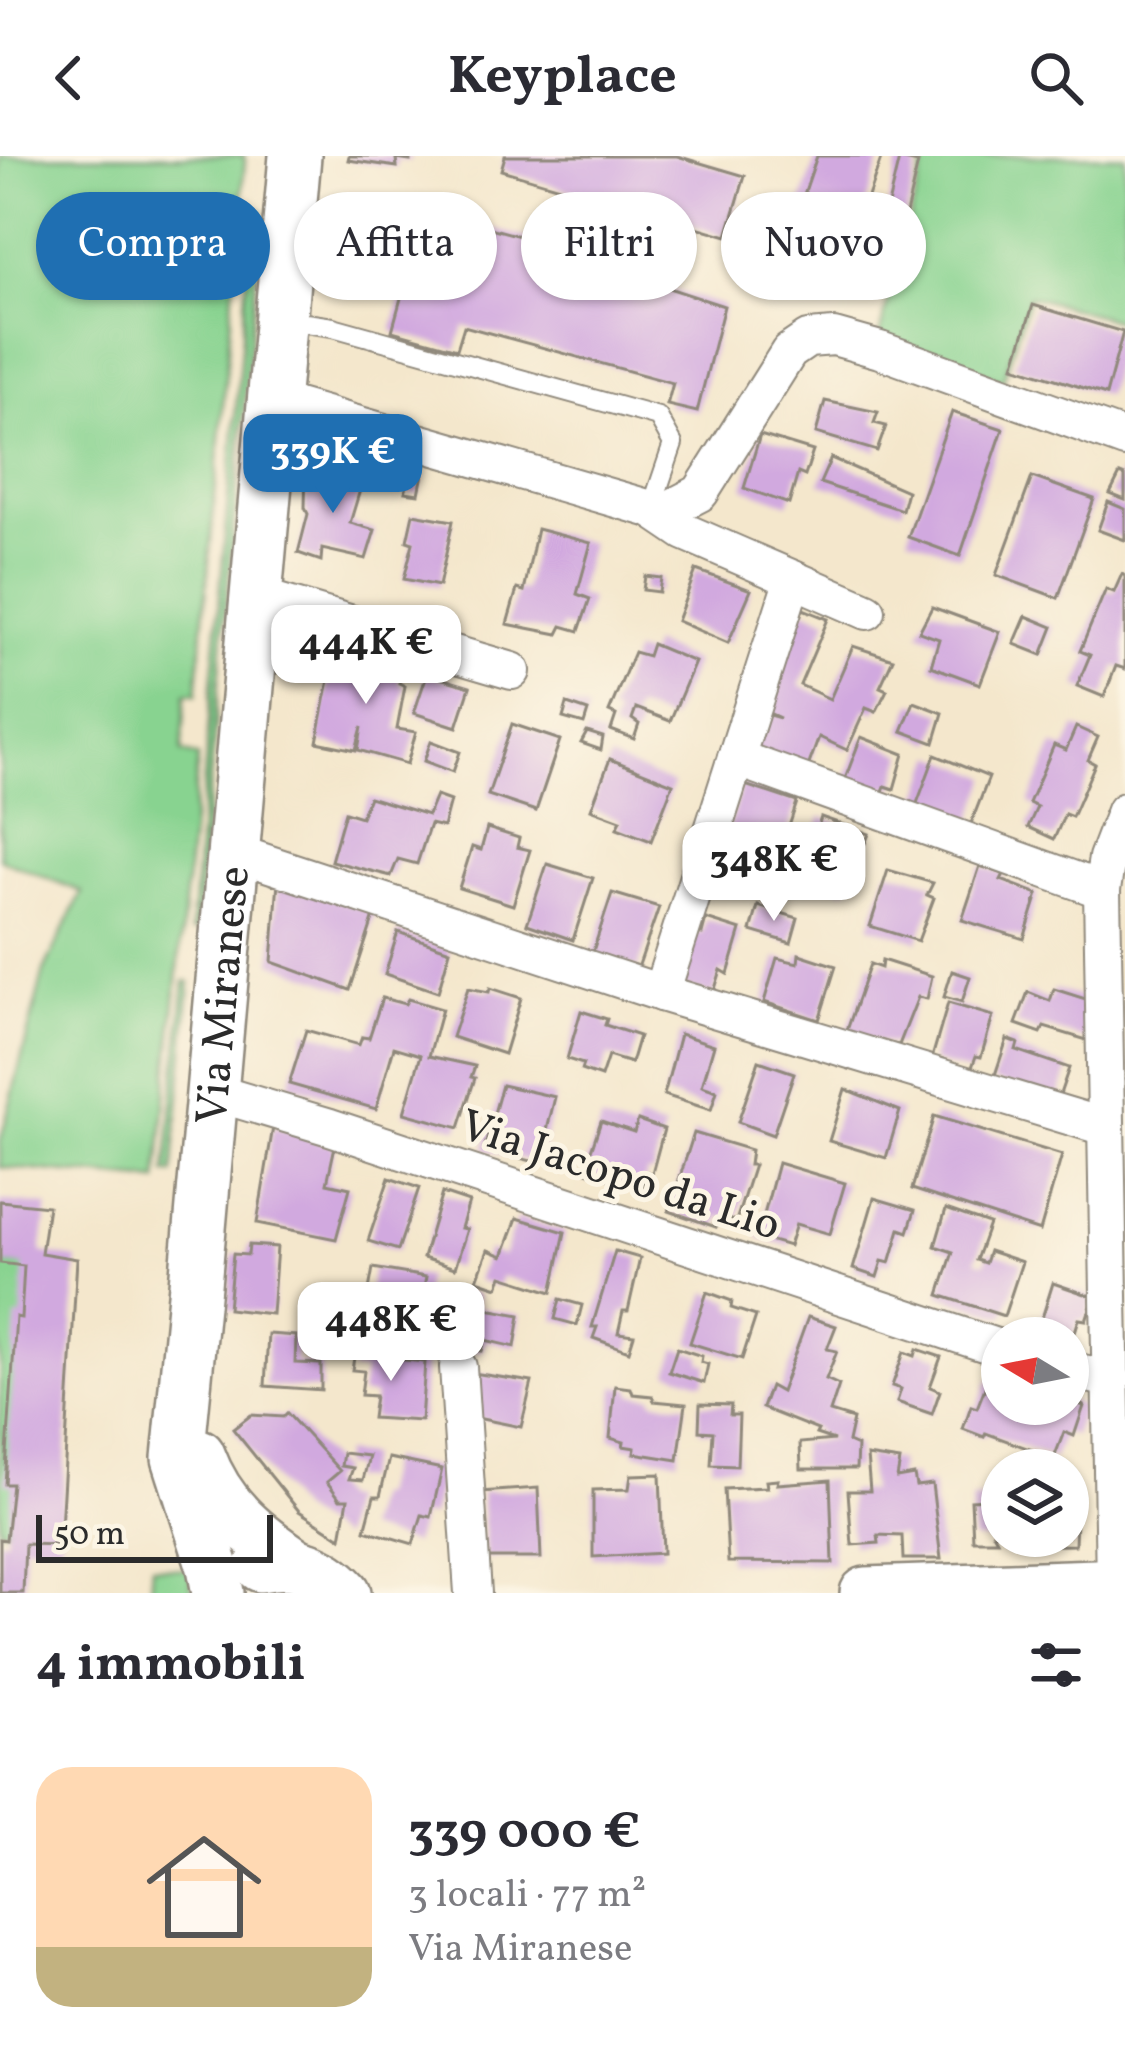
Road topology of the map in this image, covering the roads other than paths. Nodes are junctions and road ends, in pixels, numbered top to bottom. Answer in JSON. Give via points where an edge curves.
{"nodes":[{"id":1,"x":295,"y":156,"type":"edge"},
{"id":2,"x":280,"y":320,"type":"junction"},
{"id":3,"x":272,"y":404,"type":"junction"},
{"id":4,"x":1125,"y":440,"type":"edge"},
{"id":5,"x":651,"y":509,"type":"junction"},
{"id":6,"x":793,"y":579,"type":"junction"},
{"id":7,"x":257,"y":596,"type":"junction"},
{"id":8,"x":867,"y":611,"type":"dead end"},
{"id":9,"x":512,"y":671,"type":"dead end"},
{"id":10,"x":736,"y":758,"type":"junction"},
{"id":11,"x":1125,"y":812,"type":"edge"},
{"id":12,"x":233,"y":852,"type":"junction"},
{"id":13,"x":1102,"y":890,"type":"junction"},
{"id":14,"x":662,"y":993,"type":"junction"},
{"id":15,"x":209,"y":1091,"type":"junction"},
{"id":16,"x":1105,"y":1127,"type":"junction"},
{"id":17,"x":981,"y":1342,"type":"edge"},
{"id":18,"x":458,"y":1366,"type":"dead end"},
{"id":19,"x":1089,"y":1374,"type":"edge"},
{"id":20,"x":1112,"y":1379,"type":"junction"},
{"id":21,"x":184,"y":1392,"type":"junction"},
{"id":22,"x":296,"y":1564,"type":"junction"},
{"id":23,"x":1119,"y":1584,"type":"edge"},
{"id":24,"x":1026,"y":1591,"type":"edge"},
{"id":25,"x":220,"y":1593,"type":"edge"},
{"id":26,"x":345,"y":1593,"type":"edge"},
{"id":27,"x":472,"y":1593,"type":"edge"},
{"id":28,"x":866,"y":1593,"type":"edge"}],
"edges":[{"from":1,"to":2,"type":"street","name":"Via Miranese"},
{"from":2,"to":3,"type":"street","name":"Via Miranese"},
{"from":2,"to":5,"type":"lane","via":[[333,327],[658,417],[673,444]]},
{"from":3,"to":5,"type":"street"},
{"from":3,"to":7,"type":"street","name":"Via Miranese"},
{"from":4,"to":5,"type":"street","via":[[880,350],[820,336],[783,360],[700,493]]},
{"from":5,"to":6,"type":"street"},
{"from":6,"to":8,"type":"street"},
{"from":6,"to":10,"type":"street"},
{"from":7,"to":9,"type":"street"},
{"from":7,"to":12,"type":"street","name":"Via Miranese"},
{"from":10,"to":13,"type":"street"},
{"from":10,"to":14,"type":"street"},
{"from":11,"to":13,"type":"street"},
{"from":12,"to":14,"type":"street"},
{"from":12,"to":15,"type":"street","name":"Via Miranese"},
{"from":13,"to":16,"type":"street"},
{"from":14,"to":16,"type":"street"},
{"from":15,"to":17,"type":"street","name":"Via Jacopo da Lio"},
{"from":15,"to":21,"type":"street","name":"Via Miranese"},
{"from":16,"to":20,"type":"street"},
{"from":18,"to":27,"type":"street"},
{"from":19,"to":20,"type":"street"},
{"from":20,"to":23,"type":"street"},
{"from":21,"to":22,"type":"street","name":"Via Miranese","via":[[200,1459],[223,1503]]},
{"from":21,"to":25,"type":"street","name":"Via Miranese","via":[[178,1458]]},
{"from":22,"to":25,"type":"street","name":"Via Miranese","via":[[252,1569]]},
{"from":22,"to":26,"type":"street","name":"Via Miranese"},
{"from":23,"to":24,"type":"street"},
{"from":24,"to":28,"type":"street"}]}
